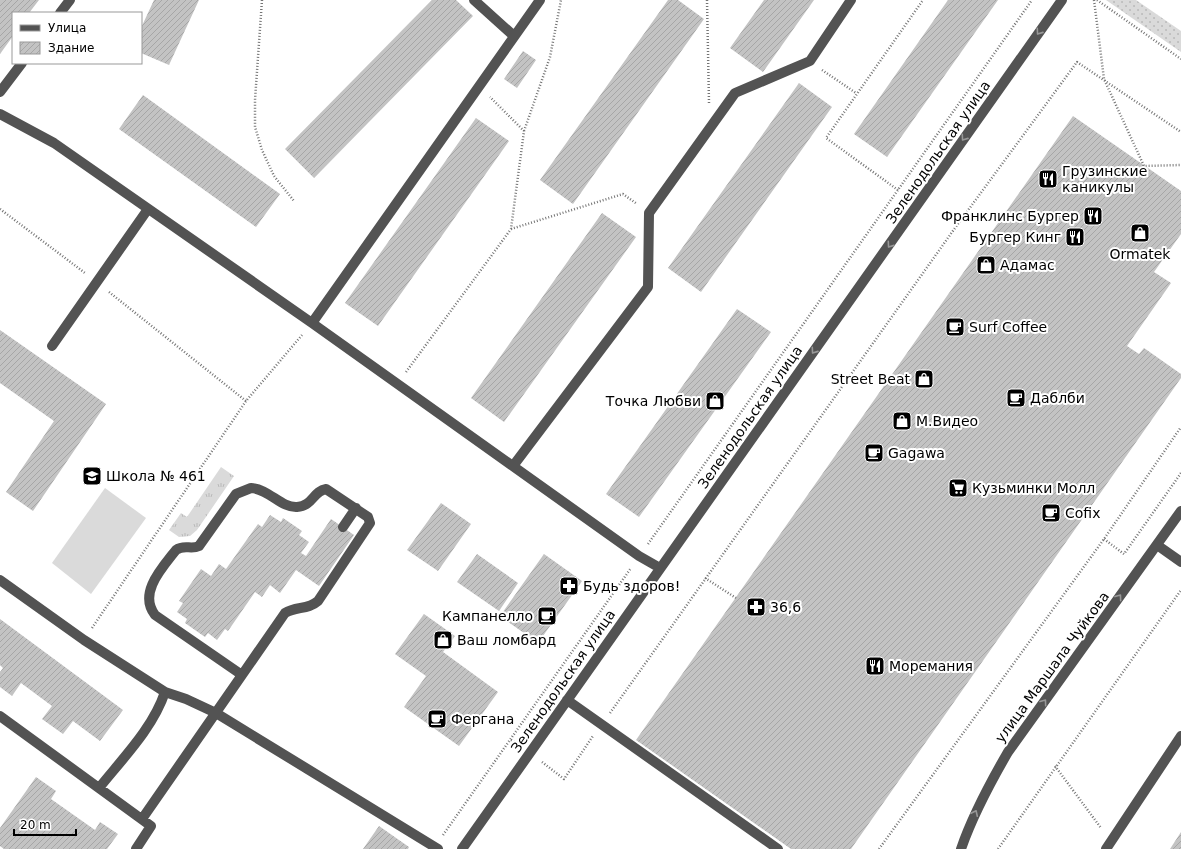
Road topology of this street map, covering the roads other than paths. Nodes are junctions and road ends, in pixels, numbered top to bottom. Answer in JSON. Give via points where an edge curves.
{"nodes":[{"id":1,"x":70,"y":0,"type":"edge"},
{"id":2,"x":474,"y":0,"type":"edge"},
{"id":3,"x":540,"y":0,"type":"edge"},
{"id":4,"x":851,"y":0,"type":"edge"},
{"id":5,"x":1062,"y":0,"type":"edge"},
{"id":6,"x":61,"y":12,"type":"edge"},
{"id":7,"x":514,"y":36,"type":"junction"},
{"id":8,"x":21,"y":64,"type":"edge"},
{"id":9,"x":0,"y":92,"type":"edge"},
{"id":10,"x":0,"y":114,"type":"edge"},
{"id":11,"x":148,"y":209,"type":"junction"},
{"id":12,"x":312,"y":323,"type":"junction"},
{"id":13,"x":52,"y":346,"type":"dead end"},
{"id":14,"x":513,"y":466,"type":"junction"},
{"id":15,"x":356,"y":508,"type":"junction"},
{"id":16,"x":1181,"y":511,"type":"edge"},
{"id":17,"x":343,"y":527,"type":"dead end"},
{"id":18,"x":1157,"y":545,"type":"junction"},
{"id":19,"x":1181,"y":562,"type":"edge"},
{"id":20,"x":660,"y":568,"type":"junction"},
{"id":21,"x":0,"y":580,"type":"edge"},
{"id":22,"x":242,"y":675,"type":"junction"},
{"id":23,"x":165,"y":692,"type":"junction"},
{"id":24,"x":567,"y":700,"type":"junction"},
{"id":25,"x":216,"y":713,"type":"junction"},
{"id":26,"x":0,"y":716,"type":"edge"},
{"id":27,"x":1181,"y":736,"type":"edge"},
{"id":28,"x":99,"y":788,"type":"junction"},
{"id":29,"x":142,"y":819,"type":"junction"},
{"id":30,"x":1108,"y":845,"type":"edge"},
{"id":31,"x":436,"y":848,"type":"edge"},
{"id":32,"x":136,"y":849,"type":"edge"},
{"id":33,"x":462,"y":849,"type":"edge"},
{"id":34,"x":778,"y":849,"type":"edge"},
{"id":35,"x":961,"y":849,"type":"edge"}],
"edges":[{"from":1,"to":6,"type":"street"},
{"from":2,"to":7,"type":"street"},
{"from":3,"to":7,"type":"street"},
{"from":4,"to":14,"type":"street","via":[[810,61],[735,93],[649,213],[648,287]]},
{"from":5,"to":20,"type":"street","name":"Зеленодольская улица","one_way":true},
{"from":7,"to":12,"type":"street"},
{"from":8,"to":9,"type":"street"},
{"from":10,"to":11,"type":"street","via":[[54,143]]},
{"from":11,"to":12,"type":"street"},
{"from":11,"to":13,"type":"street"},
{"from":12,"to":14,"type":"street"},
{"from":14,"to":20,"type":"street"},
{"from":15,"to":17,"type":"street"},
{"from":15,"to":22,"type":"street","via":[[368,517],[368,528],[318,601],[308,607],[295,608],[285,613]]},
{"from":15,"to":22,"type":"street","via":[[326,489],[320,490],[307,504],[295,507],[261,489],[245,489],[236,494],[199,546],[176,550],[150,587],[148,598],[155,615]]},
{"from":16,"to":18,"type":"street","name":"улица Маршала Чуйкова"},
{"from":18,"to":19,"type":"street"},
{"from":35,"to":18,"type":"street","name":"улица Маршала Чуйкова","one_way":true,"via":[[969,825],[1008,752]]},
{"from":20,"to":24,"type":"street","name":"Зеленодольская улица"},
{"from":21,"to":23,"type":"street","via":[[84,640]]},
{"from":22,"to":25,"type":"street"},
{"from":23,"to":25,"type":"street"},
{"from":23,"to":28,"type":"street","via":[[161,704],[146,728]]},
{"from":24,"to":33,"type":"street","name":"Зеленодольская улица"},
{"from":24,"to":34,"type":"street"},
{"from":25,"to":29,"type":"street"},
{"from":25,"to":31,"type":"street"},
{"from":26,"to":28,"type":"street"},
{"from":27,"to":30,"type":"street"},
{"from":28,"to":29,"type":"street"},
{"from":29,"to":32,"type":"street","via":[[151,826]]}]}
